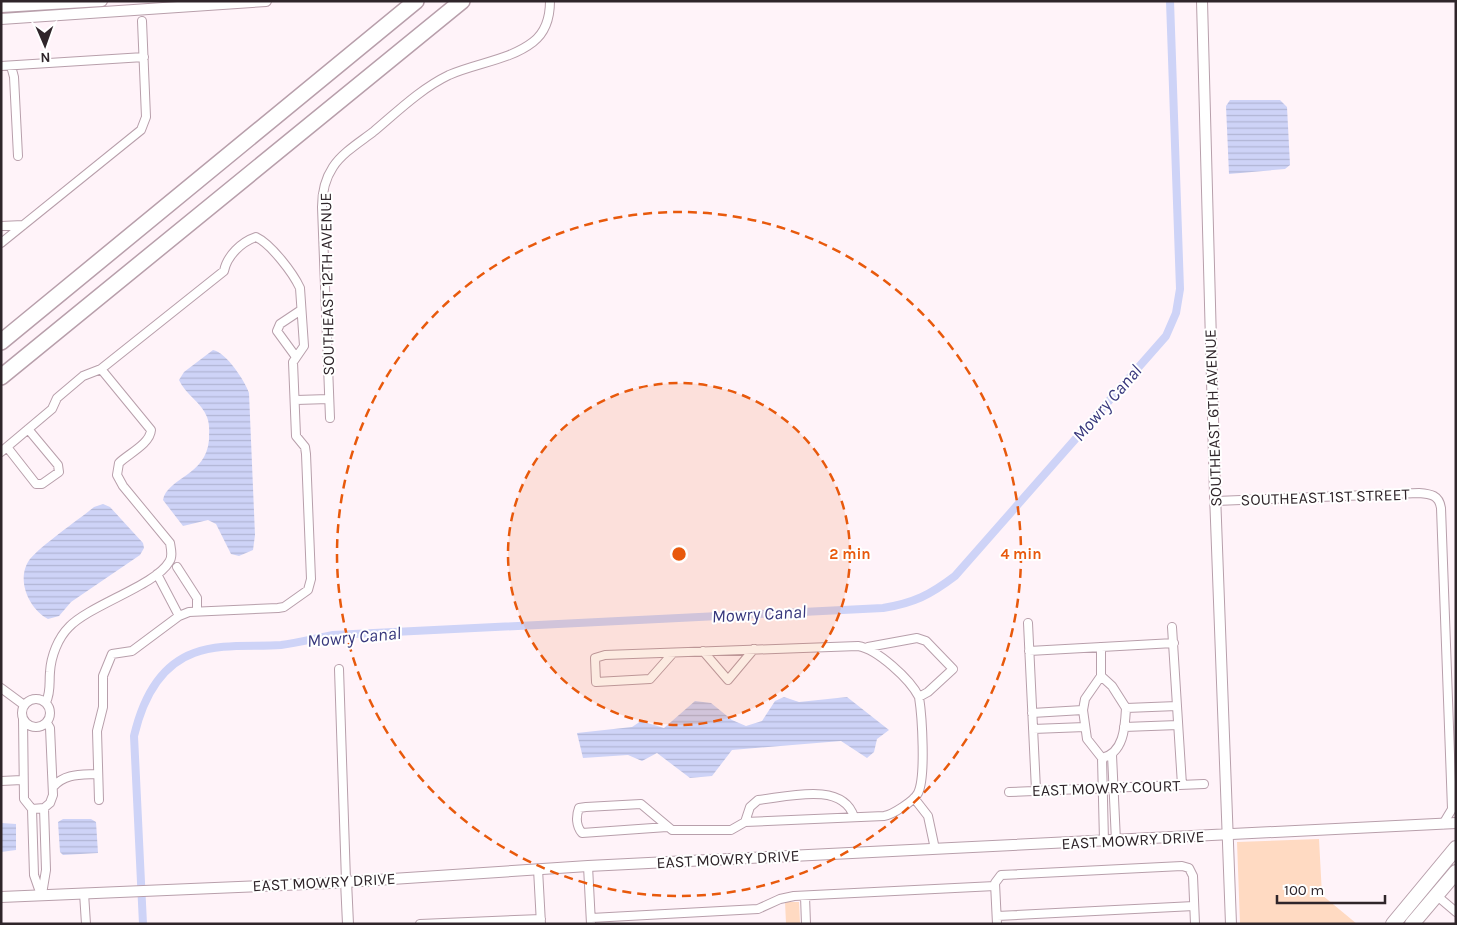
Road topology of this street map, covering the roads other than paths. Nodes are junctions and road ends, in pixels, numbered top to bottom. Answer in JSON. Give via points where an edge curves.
{"nodes":[{"id":1,"x":102,"y":1,"type":"edge"},
{"id":2,"x":266,"y":1,"type":"edge"},
{"id":3,"x":416,"y":1,"type":"edge"},
{"id":4,"x":462,"y":1,"type":"edge"},
{"id":5,"x":550,"y":1,"type":"edge"},
{"id":6,"x":1202,"y":1,"type":"edge"},
{"id":7,"x":1,"y":7,"type":"edge"},
{"id":8,"x":1,"y":19,"type":"edge"},
{"id":9,"x":142,"y":21,"type":"dead end"},
{"id":10,"x":144,"y":57,"type":"junction"},
{"id":11,"x":1,"y":66,"type":"edge"},
{"id":12,"x":11,"y":66,"type":"junction"},
{"id":13,"x":18,"y":156,"type":"dead end"},
{"id":14,"x":23,"y":225,"type":"junction"},
{"id":15,"x":1,"y":226,"type":"edge"},
{"id":16,"x":1,"y":243,"type":"edge"},
{"id":17,"x":301,"y":310,"type":"junction"},
{"id":18,"x":1,"y":342,"type":"edge"},
{"id":19,"x":296,"y":357,"type":"junction"},
{"id":20,"x":101,"y":369,"type":"junction"},
{"id":21,"x":1,"y":378,"type":"edge"},
{"id":22,"x":329,"y":399,"type":"junction"},
{"id":23,"x":296,"y":400,"type":"junction"},
{"id":24,"x":330,"y":418,"type":"dead end"},
{"id":25,"x":28,"y":429,"type":"junction"},
{"id":26,"x":4,"y":450,"type":"edge"},
{"id":27,"x":1216,"y":501,"type":"junction"},
{"id":28,"x":177,"y":567,"type":"dead end"},
{"id":29,"x":157,"y":574,"type":"junction"},
{"id":30,"x":197,"y":611,"type":"junction"},
{"id":31,"x":179,"y":616,"type":"junction"},
{"id":32,"x":1028,"y":623,"type":"dead end"},
{"id":33,"x":1172,"y":626,"type":"dead end"},
{"id":34,"x":1174,"y":643,"type":"junction"},
{"id":35,"x":868,"y":647,"type":"junction"},
{"id":36,"x":1101,"y":647,"type":"junction"},
{"id":37,"x":754,"y":650,"type":"junction"},
{"id":38,"x":703,"y":651,"type":"junction"},
{"id":39,"x":1029,"y":651,"type":"junction"},
{"id":40,"x":673,"y":652,"type":"junction"},
{"id":41,"x":339,"y":669,"type":"dead end"},
{"id":42,"x":1101,"y":676,"type":"junction"},
{"id":43,"x":1,"y":688,"type":"edge"},
{"id":44,"x":919,"y":697,"type":"junction"},
{"id":45,"x":46,"y":702,"type":"junction"},
{"id":46,"x":24,"y":705,"type":"junction"},
{"id":47,"x":1177,"y":706,"type":"junction"},
{"id":48,"x":1126,"y":708,"type":"junction"},
{"id":49,"x":1082,"y":710,"type":"junction"},
{"id":50,"x":1032,"y":713,"type":"junction"},
{"id":51,"x":23,"y":720,"type":"junction"},
{"id":52,"x":47,"y":723,"type":"junction"},
{"id":53,"x":1178,"y":725,"type":"junction"},
{"id":54,"x":1085,"y":727,"type":"junction"},
{"id":55,"x":1124,"y":727,"type":"junction"},
{"id":56,"x":1033,"y":729,"type":"junction"},
{"id":57,"x":1112,"y":755,"type":"junction"},
{"id":58,"x":1102,"y":758,"type":"junction"},
{"id":59,"x":98,"y":774,"type":"junction"},
{"id":60,"x":22,"y":780,"type":"junction"},
{"id":61,"x":1,"y":781,"type":"edge"},
{"id":62,"x":1204,"y":784,"type":"dead end"},
{"id":63,"x":1182,"y":785,"type":"junction"},
{"id":64,"x":53,"y":787,"type":"junction"},
{"id":65,"x":1103,"y":787,"type":"junction"},
{"id":66,"x":1113,"y":787,"type":"junction"},
{"id":67,"x":1036,"y":790,"type":"junction"},
{"id":68,"x":1009,"y":792,"type":"dead end"},
{"id":69,"x":914,"y":798,"type":"junction"},
{"id":70,"x":99,"y":800,"type":"dead end"},
{"id":71,"x":32,"y":808,"type":"junction"},
{"id":72,"x":44,"y":808,"type":"junction"},
{"id":73,"x":1454,"y":811,"type":"edge"},
{"id":74,"x":854,"y":817,"type":"junction"},
{"id":75,"x":745,"y":822,"type":"junction"},
{"id":76,"x":1456,"y":823,"type":"edge"},
{"id":77,"x":1443,"y":824,"type":"junction"},
{"id":78,"x":667,"y":827,"type":"junction"},
{"id":79,"x":1228,"y":835,"type":"junction"},
{"id":80,"x":1116,"y":840,"type":"junction"},
{"id":81,"x":1104,"y":841,"type":"junction"},
{"id":82,"x":1456,"y":848,"type":"edge"},
{"id":83,"x":935,"y":849,"type":"junction"},
{"id":84,"x":588,"y":866,"type":"junction"},
{"id":85,"x":538,"y":869,"type":"junction"},
{"id":86,"x":1456,"y":872,"type":"edge"},
{"id":87,"x":346,"y":881,"type":"junction"},
{"id":88,"x":995,"y":886,"type":"junction"},
{"id":89,"x":84,"y":893,"type":"junction"},
{"id":90,"x":1436,"y":895,"type":"junction"},
{"id":91,"x":41,"y":896,"type":"junction"},
{"id":92,"x":805,"y":896,"type":"junction"},
{"id":93,"x":1,"y":897,"type":"edge"},
{"id":94,"x":1194,"y":906,"type":"junction"},
{"id":95,"x":1456,"y":912,"type":"edge"},
{"id":96,"x":997,"y":920,"type":"edge"},
{"id":97,"x":541,"y":921,"type":"edge"},
{"id":98,"x":591,"y":921,"type":"edge"},
{"id":99,"x":86,"y":924,"type":"edge"},
{"id":100,"x":348,"y":924,"type":"edge"},
{"id":101,"x":420,"y":924,"type":"edge"},
{"id":102,"x":806,"y":924,"type":"edge"},
{"id":103,"x":1195,"y":924,"type":"edge"},
{"id":104,"x":1231,"y":924,"type":"edge"},
{"id":105,"x":1394,"y":924,"type":"edge"},
{"id":106,"x":1412,"y":924,"type":"edge"}],
"edges":[{"from":1,"to":7,"type":"street"},
{"from":2,"to":8,"type":"street"},
{"from":3,"to":18,"type":"highway"},
{"from":4,"to":21,"type":"highway"},
{"from":5,"to":22,"type":"street","name":"SOUTHEAST 12TH AVENUE","via":[[546,25],[535,41],[525,48],[464,69],[434,84],[334,165],[325,182],[322,206]]},
{"from":6,"to":27,"type":"street","name":"SOUTHEAST 6TH AVENUE"},
{"from":9,"to":10,"type":"street"},
{"from":10,"to":12,"type":"street"},
{"from":10,"to":14,"type":"street","via":[[146,117],[141,130]]},
{"from":11,"to":12,"type":"street"},
{"from":12,"to":13,"type":"street"},
{"from":14,"to":15,"type":"street"},
{"from":14,"to":16,"type":"street"},
{"from":17,"to":19,"type":"street","via":[[304,346]]},
{"from":17,"to":19,"type":"street","via":[[280,324],[277,332]]},
{"from":17,"to":20,"type":"street","via":[[300,288],[296,279],[265,242],[256,237],[228,256],[224,271]]},
{"from":19,"to":23,"type":"street","via":[[293,362]]},
{"from":20,"to":25,"type":"street","via":[[83,376],[56,398],[52,409]]},
{"from":20,"to":29,"type":"street","via":[[151,430],[146,441],[118,463],[117,475],[170,543],[170,561]]},
{"from":22,"to":23,"type":"street"},
{"from":22,"to":24,"type":"street","name":"SOUTHEAST 12TH AVENUE"},
{"from":23,"to":30,"type":"street","via":[[296,436],[305,447],[306,454],[311,579],[308,590],[284,607]]},
{"from":25,"to":26,"type":"street"},
{"from":25,"to":26,"type":"street","via":[[58,465],[59,472],[42,484],[36,484]]},
{"from":27,"to":73,"type":"street","name":"SOUTHEAST 1ST STREET","via":[[1419,493],[1434,495],[1439,500],[1442,508]]},
{"from":27,"to":79,"type":"street","name":"SOUTHEAST 6TH AVENUE"},
{"from":28,"to":30,"type":"street","via":[[197,598]]},
{"from":29,"to":31,"type":"street"},
{"from":29,"to":45,"type":"street","via":[[69,627],[54,651]]},
{"from":30,"to":31,"type":"street"},
{"from":31,"to":59,"type":"street","via":[[137,649],[112,654],[103,676],[103,707],[97,731]]},
{"from":32,"to":39,"type":"street"},
{"from":33,"to":34,"type":"street"},
{"from":34,"to":36,"type":"street"},
{"from":34,"to":47,"type":"street"},
{"from":35,"to":37,"type":"street"},
{"from":35,"to":44,"type":"street","via":[[878,653]]},
{"from":35,"to":44,"type":"street","via":[[917,638],[926,641],[953,669]]},
{"from":36,"to":39,"type":"street"},
{"from":36,"to":42,"type":"street"},
{"from":37,"to":38,"type":"street"},
{"from":37,"to":38,"type":"street","via":[[728,680]]},
{"from":38,"to":40,"type":"street"},
{"from":39,"to":50,"type":"street"},
{"from":40,"to":40,"type":"street","via":[[604,654],[595,658],[596,682],[650,679]]},
{"from":41,"to":87,"type":"street"},
{"from":42,"to":48,"type":"street","via":[[1112,686]]},
{"from":42,"to":49,"type":"street","via":[[1085,699]]},
{"from":43,"to":46,"type":"street"},
{"from":44,"to":69,"type":"street","via":[[922,774],[918,794]]},
{"from":45,"to":46,"type":"street","via":[[32,699]]},
{"from":45,"to":52,"type":"street","via":[[50,710]]},
{"from":46,"to":51,"type":"street"},
{"from":47,"to":48,"type":"street"},
{"from":47,"to":53,"type":"street"},
{"from":48,"to":55,"type":"street"},
{"from":49,"to":50,"type":"street"},
{"from":49,"to":54,"type":"street"},
{"from":50,"to":56,"type":"street"},
{"from":51,"to":52,"type":"street","via":[[34,727]]},
{"from":51,"to":60,"type":"street"},
{"from":52,"to":64,"type":"street","via":[[50,728]]},
{"from":53,"to":55,"type":"street"},
{"from":53,"to":63,"type":"street"},
{"from":54,"to":56,"type":"street"},
{"from":54,"to":58,"type":"street","via":[[1086,738]]},
{"from":55,"to":57,"type":"street","via":[[1120,746]]},
{"from":56,"to":67,"type":"street"},
{"from":57,"to":58,"type":"street"},
{"from":57,"to":66,"type":"street"},
{"from":58,"to":65,"type":"street"},
{"from":59,"to":64,"type":"street","via":[[70,775]]},
{"from":59,"to":70,"type":"street"},
{"from":60,"to":61,"type":"street"},
{"from":60,"to":71,"type":"street","via":[[24,799]]},
{"from":62,"to":63,"type":"street","name":"EAST MOWRY COURT"},
{"from":63,"to":66,"type":"street","name":"EAST MOWRY COURT"},
{"from":64,"to":72,"type":"street","via":[[50,803]]},
{"from":65,"to":66,"type":"street","name":"EAST MOWRY COURT"},
{"from":65,"to":67,"type":"street","name":"EAST MOWRY COURT"},
{"from":65,"to":81,"type":"street"},
{"from":66,"to":80,"type":"street"},
{"from":67,"to":68,"type":"street","name":"EAST MOWRY COURT"},
{"from":69,"to":74,"type":"street","via":[[893,814]]},
{"from":69,"to":83,"type":"street","via":[[928,816]]},
{"from":71,"to":72,"type":"street"},
{"from":71,"to":91,"type":"street","via":[[34,875]]},
{"from":72,"to":91,"type":"street","via":[[46,870]]},
{"from":73,"to":77,"type":"street"},
{"from":74,"to":75,"type":"street"},
{"from":74,"to":75,"type":"street","via":[[851,808],[827,793],[758,800],[750,807]]},
{"from":75,"to":78,"type":"street","via":[[731,830],[672,830]]},
{"from":76,"to":77,"type":"street","name":"EAST MOWRY DRIVE"},
{"from":77,"to":79,"type":"street","name":"EAST MOWRY DRIVE"},
{"from":78,"to":78,"type":"street","via":[[582,832],[577,814],[579,808],[586,806],[641,804]]},
{"from":79,"to":80,"type":"street","name":"EAST MOWRY DRIVE"},
{"from":79,"to":104,"type":"street","name":"SOUTHEAST 6TH AVENUE"},
{"from":80,"to":81,"type":"street","name":"EAST MOWRY DRIVE"},
{"from":81,"to":83,"type":"street","name":"EAST MOWRY DRIVE"},
{"from":82,"to":105,"type":"highway"},
{"from":83,"to":84,"type":"street","name":"EAST MOWRY DRIVE"},
{"from":84,"to":85,"type":"street","name":"EAST MOWRY DRIVE"},
{"from":84,"to":98,"type":"street"},
{"from":85,"to":87,"type":"street","name":"EAST MOWRY DRIVE"},
{"from":85,"to":97,"type":"street"},
{"from":86,"to":90,"type":"highway"},
{"from":87,"to":89,"type":"street","name":"EAST MOWRY DRIVE"},
{"from":87,"to":100,"type":"street"},
{"from":88,"to":92,"type":"street"},
{"from":88,"to":94,"type":"street","via":[[997,878],[1004,875],[1184,866],[1192,874]]},
{"from":88,"to":96,"type":"street"},
{"from":89,"to":91,"type":"street","name":"EAST MOWRY DRIVE"},
{"from":89,"to":99,"type":"street"},
{"from":90,"to":95,"type":"street"},
{"from":90,"to":106,"type":"highway"},
{"from":91,"to":93,"type":"street","name":"EAST MOWRY DRIVE"},
{"from":92,"to":98,"type":"street","via":[[782,898],[758,909]]},
{"from":92,"to":102,"type":"street"},
{"from":94,"to":96,"type":"street"},
{"from":94,"to":103,"type":"street"},
{"from":97,"to":101,"type":"street"}]}
